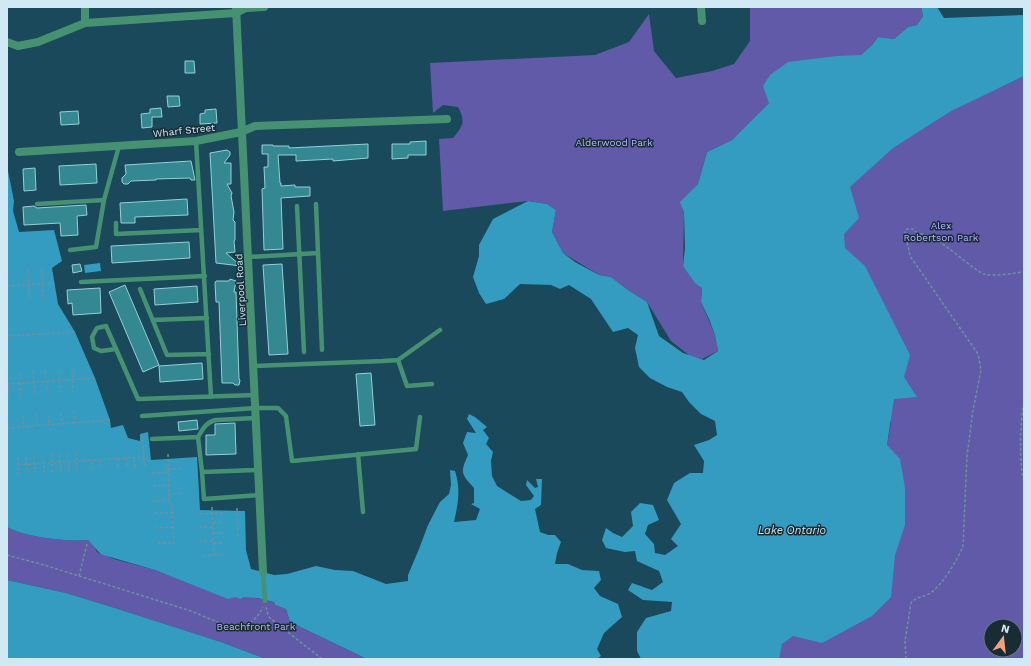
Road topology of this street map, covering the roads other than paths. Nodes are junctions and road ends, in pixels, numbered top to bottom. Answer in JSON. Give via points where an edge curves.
{"nodes":[{"id":1,"x":84,"y":7,"type":"edge"},
{"id":2,"x":264,"y":7,"type":"edge"},
{"id":3,"x":701,"y":7,"type":"edge"},
{"id":4,"x":236,"y":10,"type":"edge"},
{"id":5,"x":702,"y":21,"type":"dead end"},
{"id":6,"x":85,"y":23,"type":"junction"},
{"id":7,"x":7,"y":42,"type":"edge"},
{"id":8,"x":447,"y":119,"type":"dead end"},
{"id":9,"x":241,"y":132,"type":"junction"},
{"id":10,"x":196,"y":141,"type":"junction"},
{"id":11,"x":119,"y":146,"type":"junction"},
{"id":12,"x":19,"y":152,"type":"dead end"},
{"id":13,"x":104,"y":200,"type":"junction"},
{"id":14,"x":37,"y":204,"type":"dead end"},
{"id":15,"x":316,"y":204,"type":"dead end"},
{"id":16,"x":296,"y":206,"type":"dead end"},
{"id":17,"x":116,"y":223,"type":"dead end"},
{"id":18,"x":201,"y":230,"type":"junction"},
{"id":19,"x":70,"y":250,"type":"dead end"},
{"id":20,"x":318,"y":253,"type":"junction"},
{"id":21,"x":298,"y":254,"type":"junction"},
{"id":22,"x":248,"y":257,"type":"junction"},
{"id":23,"x":205,"y":276,"type":"junction"},
{"id":24,"x":81,"y":282,"type":"dead end"},
{"id":25,"x":140,"y":289,"type":"dead end"},
{"id":26,"x":207,"y":318,"type":"junction"},
{"id":27,"x":153,"y":320,"type":"junction"},
{"id":28,"x":440,"y":330,"type":"dead end"},
{"id":29,"x":116,"y":349,"type":"junction"},
{"id":30,"x":322,"y":350,"type":"dead end"},
{"id":31,"x":304,"y":352,"type":"dead end"},
{"id":32,"x":209,"y":354,"type":"junction"},
{"id":33,"x":398,"y":360,"type":"junction"},
{"id":34,"x":253,"y":366,"type":"junction"},
{"id":35,"x":432,"y":384,"type":"dead end"},
{"id":36,"x":255,"y":395,"type":"junction"},
{"id":37,"x":211,"y":397,"type":"junction"},
{"id":38,"x":256,"y":408,"type":"junction"},
{"id":39,"x":142,"y":416,"type":"dead end"},
{"id":40,"x":420,"y":417,"type":"dead end"},
{"id":41,"x":256,"y":418,"type":"junction"},
{"id":42,"x":198,"y":437,"type":"junction"},
{"id":43,"x":152,"y":439,"type":"dead end"},
{"id":44,"x":358,"y":454,"type":"junction"},
{"id":45,"x":258,"y":470,"type":"junction"},
{"id":46,"x":202,"y":472,"type":"junction"},
{"id":47,"x":260,"y":495,"type":"junction"},
{"id":48,"x":363,"y":512,"type":"dead end"},
{"id":49,"x":263,"y":572,"type":"joint"},
{"id":50,"x":265,"y":601,"type":"road end"}],
"edges":[{"from":1,"to":6,"type":"street"},
{"from":2,"to":4,"type":"street"},
{"from":3,"to":5,"type":"street"},
{"from":4,"to":6,"type":"street"},
{"from":4,"to":9,"type":"street","name":"Liverpool Road"},
{"from":6,"to":7,"type":"street","via":[[38,42],[18,46]]},
{"from":8,"to":9,"type":"street","name":"Wharf Street","via":[[255,126]]},
{"from":9,"to":10,"type":"street","name":"Wharf Street"},
{"from":9,"to":22,"type":"street","name":"Liverpool Road"},
{"from":10,"to":11,"type":"street","name":"Wharf Street"},
{"from":10,"to":18,"type":"lane"},
{"from":11,"to":12,"type":"street","name":"Wharf Street"},
{"from":11,"to":13,"type":"lane"},
{"from":13,"to":14,"type":"lane"},
{"from":13,"to":19,"type":"lane","via":[[96,247]]},
{"from":15,"to":20,"type":"lane"},
{"from":16,"to":21,"type":"lane"},
{"from":17,"to":18,"type":"lane","via":[[116,234]]},
{"from":18,"to":23,"type":"lane"},
{"from":20,"to":21,"type":"lane"},
{"from":20,"to":30,"type":"lane"},
{"from":21,"to":22,"type":"lane"},
{"from":21,"to":31,"type":"lane"},
{"from":22,"to":34,"type":"street","name":"Liverpool Road"},
{"from":23,"to":24,"type":"lane"},
{"from":23,"to":26,"type":"lane"},
{"from":25,"to":27,"type":"lane"},
{"from":26,"to":27,"type":"lane"},
{"from":26,"to":32,"type":"lane"},
{"from":27,"to":32,"type":"lane","via":[[168,355]]},
{"from":28,"to":33,"type":"lane"},
{"from":29,"to":29,"type":"lane","via":[[100,351],[94,348],[92,337],[96,328],[106,326]]},
{"from":29,"to":37,"type":"lane","via":[[138,399]]},
{"from":32,"to":37,"type":"lane"},
{"from":33,"to":34,"type":"lane"},
{"from":33,"to":35,"type":"lane","via":[[407,386]]},
{"from":34,"to":36,"type":"street","name":"Liverpool Road"},
{"from":36,"to":37,"type":"lane"},
{"from":36,"to":38,"type":"street","name":"Liverpool Road"},
{"from":38,"to":39,"type":"lane"},
{"from":38,"to":41,"type":"street","name":"Liverpool Road"},
{"from":38,"to":44,"type":"lane","via":[[278,408],[286,416],[292,461]]},
{"from":40,"to":44,"type":"lane","via":[[416,449]]},
{"from":41,"to":42,"type":"lane","via":[[210,421]]},
{"from":41,"to":45,"type":"street","name":"Liverpool Road"},
{"from":42,"to":43,"type":"lane"},
{"from":42,"to":46,"type":"lane"},
{"from":44,"to":48,"type":"lane"},
{"from":45,"to":46,"type":"lane"},
{"from":45,"to":47,"type":"street","name":"Liverpool Road"},
{"from":46,"to":47,"type":"lane","via":[[204,498]]},
{"from":47,"to":49,"type":"street","name":"Liverpool Road"},
{"from":49,"to":50,"type":"lane"}]}
